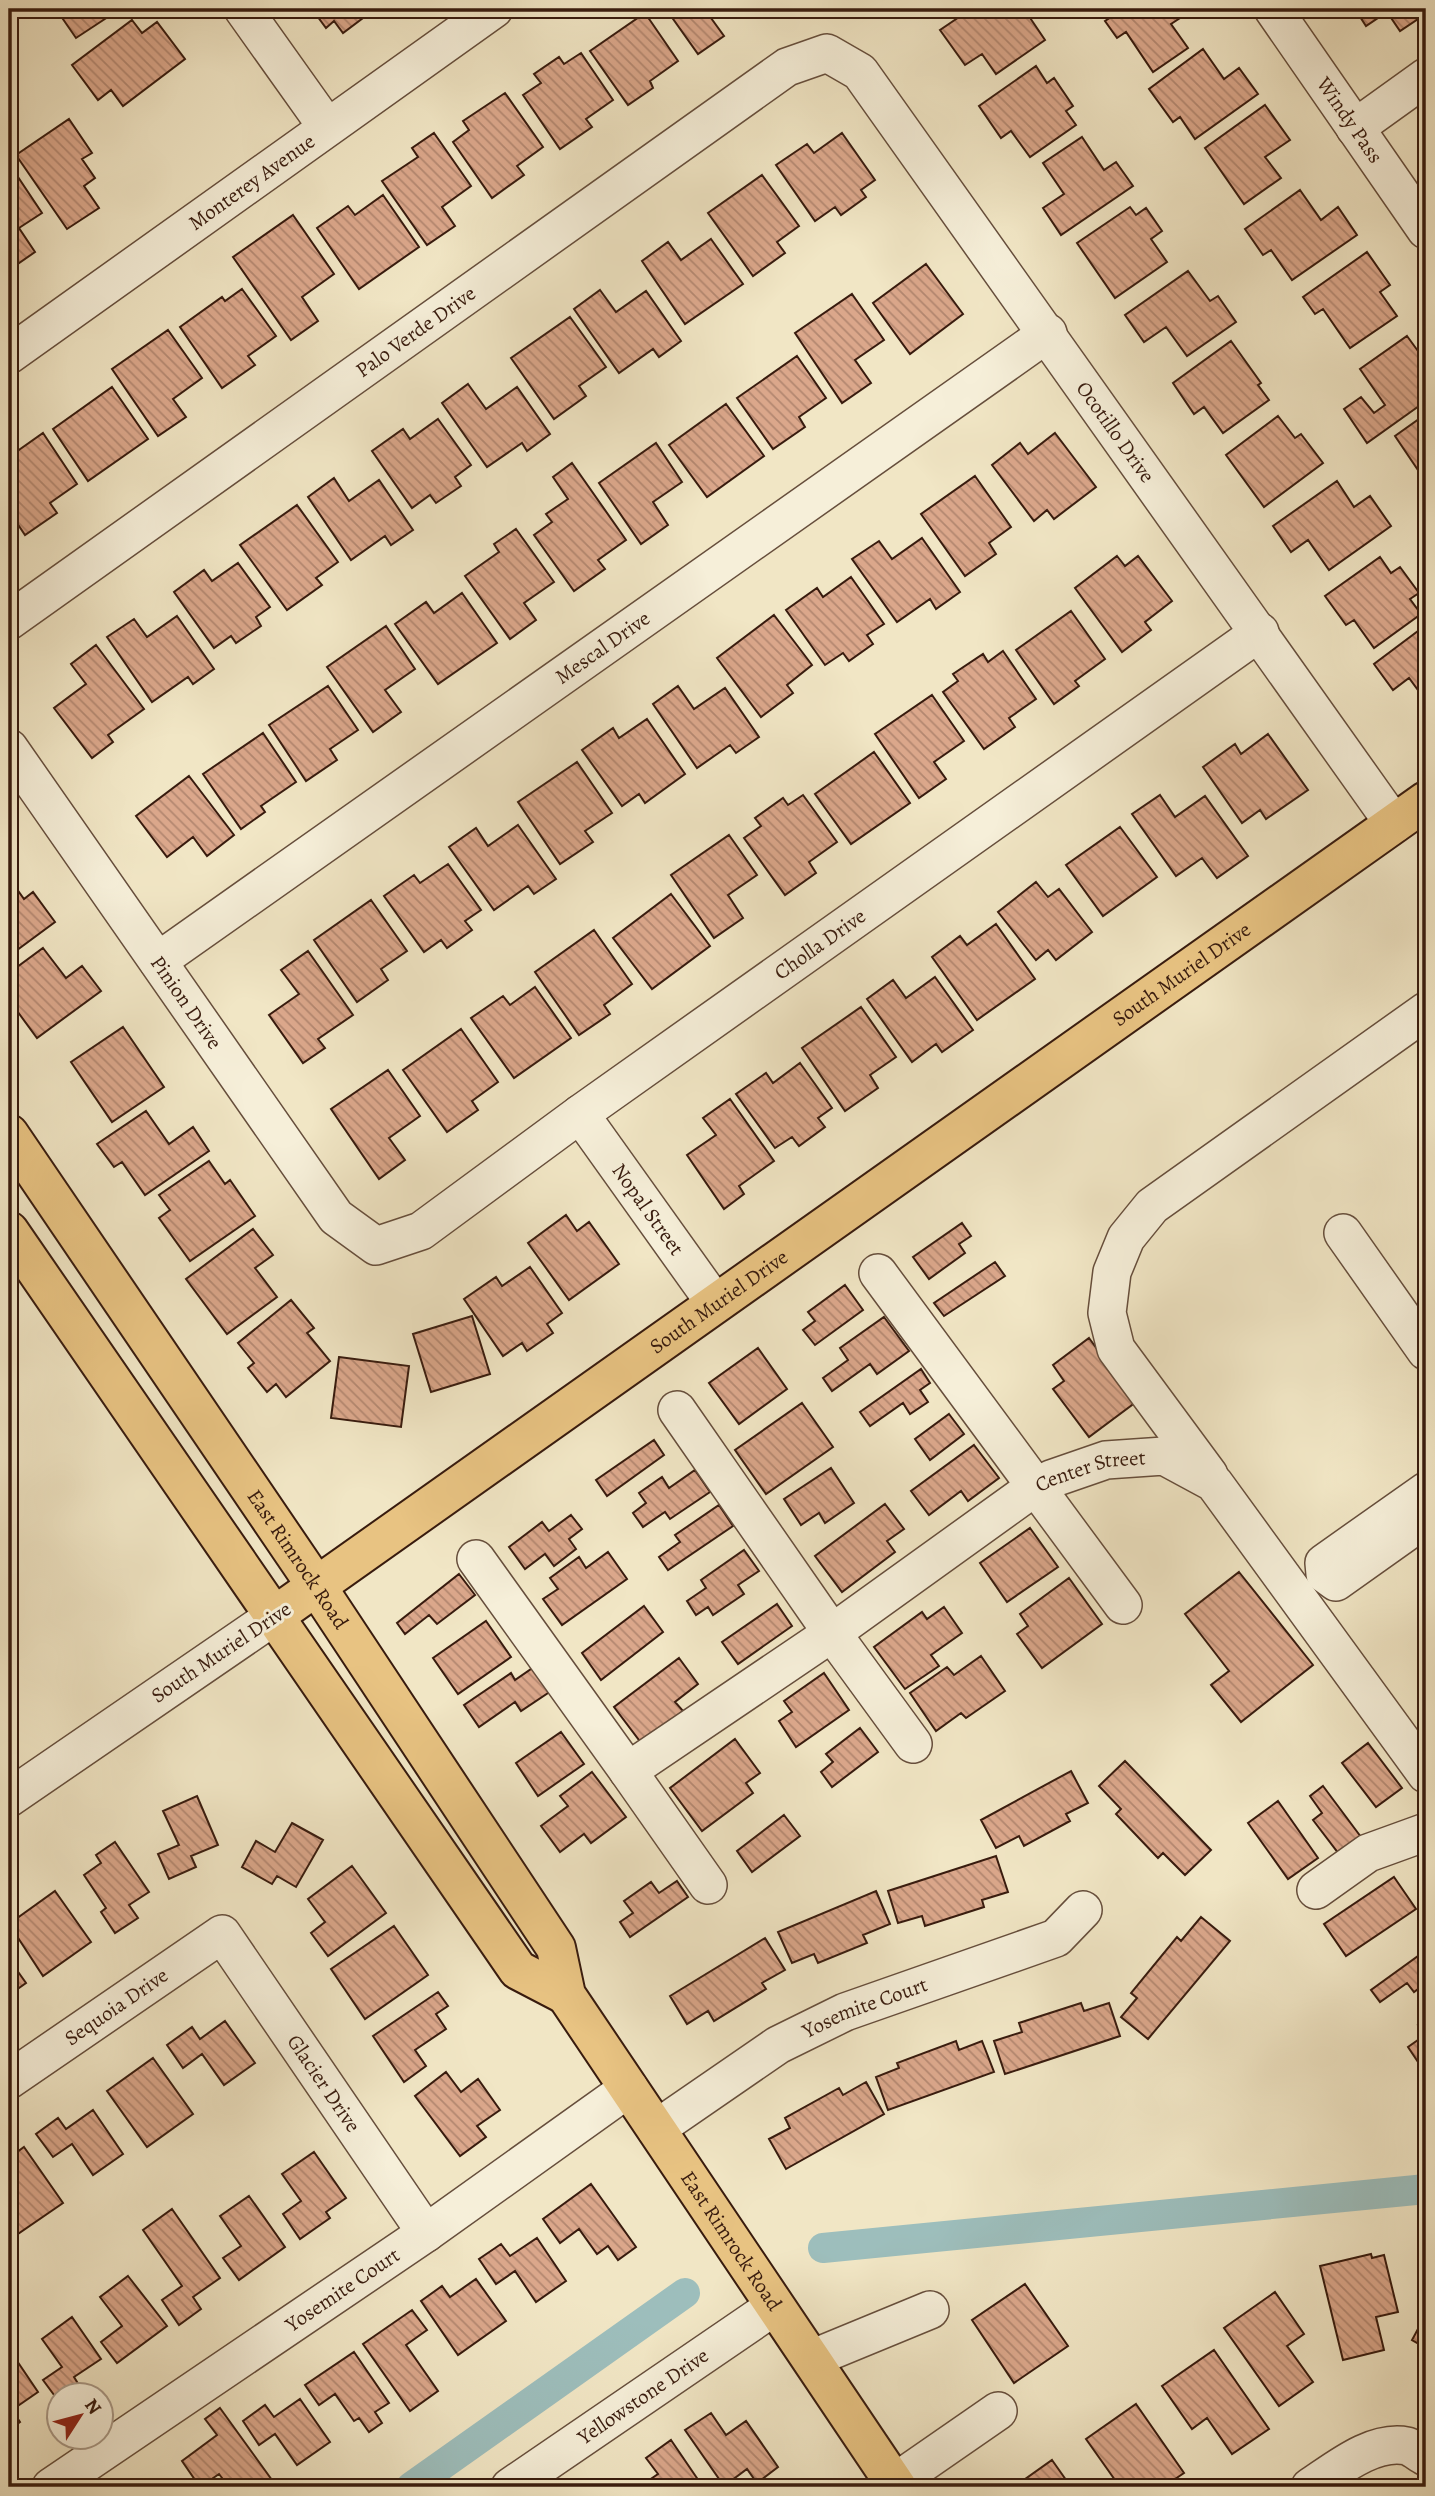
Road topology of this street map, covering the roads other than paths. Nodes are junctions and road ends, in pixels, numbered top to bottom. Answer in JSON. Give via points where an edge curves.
{"nodes":[{"id":1,"x":243,"y":9,"type":"edge"},
{"id":2,"x":494,"y":9,"type":"edge"},
{"id":3,"x":1273,"y":9,"type":"edge"},
{"id":4,"x":827,"y":53,"type":"joint"},
{"id":5,"x":1426,"y":77,"type":"edge"},
{"id":6,"x":327,"y":127,"type":"junction"},
{"id":7,"x":1355,"y":128,"type":"junction"},
{"id":8,"x":1426,"y":230,"type":"edge"},
{"id":9,"x":1048,"y":333,"type":"junction"},
{"id":10,"x":9,"y":355,"type":"edge"},
{"id":11,"x":9,"y":621,"type":"edge"},
{"id":12,"x":1260,"y":632,"type":"junction"},
{"id":13,"x":9,"y":748,"type":"edge"},
{"id":14,"x":1426,"y":801,"type":"edge"},
{"id":15,"x":1394,"y":824,"type":"junction"},
{"id":16,"x":158,"y":961,"type":"junction"},
{"id":17,"x":1426,"y":1011,"type":"edge"},
{"id":18,"x":580,"y":1114,"type":"junction"},
{"id":19,"x":9,"y":1134,"type":"edge"},
{"id":20,"x":9,"y":1231,"type":"edge"},
{"id":21,"x":1343,"y":1233,"type":"dead end"},
{"id":22,"x":376,"y":1247,"type":"joint"},
{"id":23,"x":878,"y":1273,"type":"dead end"},
{"id":24,"x":715,"y":1303,"type":"junction"},
{"id":25,"x":1426,"y":1351,"type":"edge"},
{"id":26,"x":677,"y":1410,"type":"dead end"},
{"id":27,"x":1214,"y":1483,"type":"junction"},
{"id":28,"x":1035,"y":1487,"type":"junction"},
{"id":29,"x":1426,"y":1491,"type":"edge"},
{"id":30,"x":1426,"y":1518,"type":"edge"},
{"id":31,"x":476,"y":1559,"type":"dead end"},
{"id":32,"x":1310,"y":1584,"type":"junction"},
{"id":33,"x":317,"y":1587,"type":"junction"},
{"id":34,"x":1123,"y":1605,"type":"dead end"},
{"id":35,"x":272,"y":1617,"type":"junction"},
{"id":36,"x":832,"y":1633,"type":"junction"},
{"id":37,"x":913,"y":1744,"type":"dead end"},
{"id":38,"x":628,"y":1771,"type":"junction"},
{"id":39,"x":1426,"y":1774,"type":"edge"},
{"id":40,"x":9,"y":1798,"type":"edge"},
{"id":41,"x":1426,"y":1832,"type":"edge"},
{"id":42,"x":708,"y":1885,"type":"dead end"},
{"id":43,"x":1316,"y":1890,"type":"dead end"},
{"id":44,"x":1083,"y":1910,"type":"dead end"},
{"id":45,"x":222,"y":1934,"type":"joint"},
{"id":46,"x":566,"y":1995,"type":"junction"},
{"id":47,"x":9,"y":2080,"type":"edge"},
{"id":48,"x":629,"y":2088,"type":"junction"},
{"id":49,"x":656,"y":2129,"type":"junction"},
{"id":50,"x":426,"y":2233,"type":"junction"},
{"id":51,"x":775,"y":2306,"type":"junction"},
{"id":52,"x":930,"y":2310,"type":"dead end"},
{"id":53,"x":811,"y":2359,"type":"junction"},
{"id":54,"x":998,"y":2411,"type":"dead end"},
{"id":55,"x":1417,"y":2452,"type":"edge"},
{"id":56,"x":895,"y":2485,"type":"edge"},
{"id":57,"x":51,"y":2487,"type":"edge"},
{"id":58,"x":510,"y":2487,"type":"edge"},
{"id":59,"x":1310,"y":2487,"type":"edge"}],
"edges":[{"from":1,"to":6,"type":"street"},
{"from":2,"to":6,"type":"street","name":"Monterey Avenue"},
{"from":3,"to":7,"type":"street","name":"Windy Pass"},
{"from":4,"to":9,"type":"street","name":"Ocotillo Drive","via":[[860,72]]},
{"from":4,"to":11,"type":"street","name":"Palo Verde Drive","via":[[775,75]]},
{"from":5,"to":7,"type":"street"},
{"from":6,"to":10,"type":"street","name":"Monterey Avenue"},
{"from":7,"to":8,"type":"street","name":"Windy Pass"},
{"from":9,"to":12,"type":"street","name":"Ocotillo Drive"},
{"from":9,"to":16,"type":"street","name":"Mescal Drive"},
{"from":12,"to":15,"type":"street","name":"Ocotillo Drive"},
{"from":12,"to":18,"type":"street","name":"Cholla Drive"},
{"from":13,"to":16,"type":"street","name":"Pinion Drive"},
{"from":14,"to":15,"type":"main road","name":"South Muriel Drive"},
{"from":15,"to":24,"type":"main road","name":"South Muriel Drive"},
{"from":16,"to":22,"type":"street","name":"Pinion Drive","via":[[336,1217]]},
{"from":17,"to":27,"type":"street","via":[[1152,1206],[1126,1238],[1112,1272],[1107,1313],[1116,1349]]},
{"from":18,"to":22,"type":"street","name":"Cholla Drive","via":[[421,1231]]},
{"from":18,"to":24,"type":"street","name":"Nopal Street"},
{"from":19,"to":33,"type":"main road","name":"East Rimrock Road"},
{"from":20,"to":35,"type":"main road","name":"East Rimrock Road"},
{"from":21,"to":25,"type":"street"},
{"from":23,"to":28,"type":"street","name":"Center Street"},
{"from":24,"to":33,"type":"main road","name":"South Muriel Drive"},
{"from":26,"to":36,"type":"street"},
{"from":27,"to":28,"type":"street","name":"Center Street","via":[[1164,1456],[1106,1460]]},
{"from":27,"to":32,"type":"street","name":"Center Street"},
{"from":28,"to":34,"type":"street"},
{"from":28,"to":36,"type":"street"},
{"from":29,"to":32,"type":"street","via":[[1324,1563]]},
{"from":30,"to":32,"type":"street","via":[[1336,1581]]},
{"from":31,"to":38,"type":"street"},
{"from":32,"to":39,"type":"street","name":"Center Street"},
{"from":33,"to":35,"type":"main road","name":"South Muriel Drive"},
{"from":33,"to":46,"type":"main road","name":"East Rimrock Road","via":[[556,1948]]},
{"from":35,"to":40,"type":"street","name":"South Muriel Drive"},
{"from":35,"to":46,"type":"main road","name":"East Rimrock Road","via":[[518,1970]]},
{"from":36,"to":37,"type":"street"},
{"from":36,"to":38,"type":"street"},
{"from":38,"to":42,"type":"street"},
{"from":41,"to":43,"type":"street","via":[[1368,1853]]},
{"from":44,"to":49,"type":"street","name":"Yosemite Court","via":[[1056,1938],[845,2012],[778,2045]]},
{"from":45,"to":47,"type":"street","name":"Sequoia Drive"},
{"from":45,"to":50,"type":"street","name":"Glacier Drive"},
{"from":46,"to":48,"type":"main road","name":"East Rimrock Road"},
{"from":48,"to":49,"type":"main road","name":"East Rimrock Road"},
{"from":48,"to":50,"type":"street","name":"Yosemite Court"},
{"from":49,"to":51,"type":"main road","name":"East Rimrock Road"},
{"from":50,"to":57,"type":"street","name":"Yosemite Court"},
{"from":51,"to":53,"type":"main road","name":"East Rimrock Road"},
{"from":51,"to":58,"type":"street","name":"Yellowstone Drive"},
{"from":52,"to":53,"type":"street"},
{"from":53,"to":56,"type":"main road","name":"East Rimrock Road"},
{"from":54,"to":56,"type":"street"},
{"from":55,"to":59,"type":"street","via":[[1383,2446]]}]}
